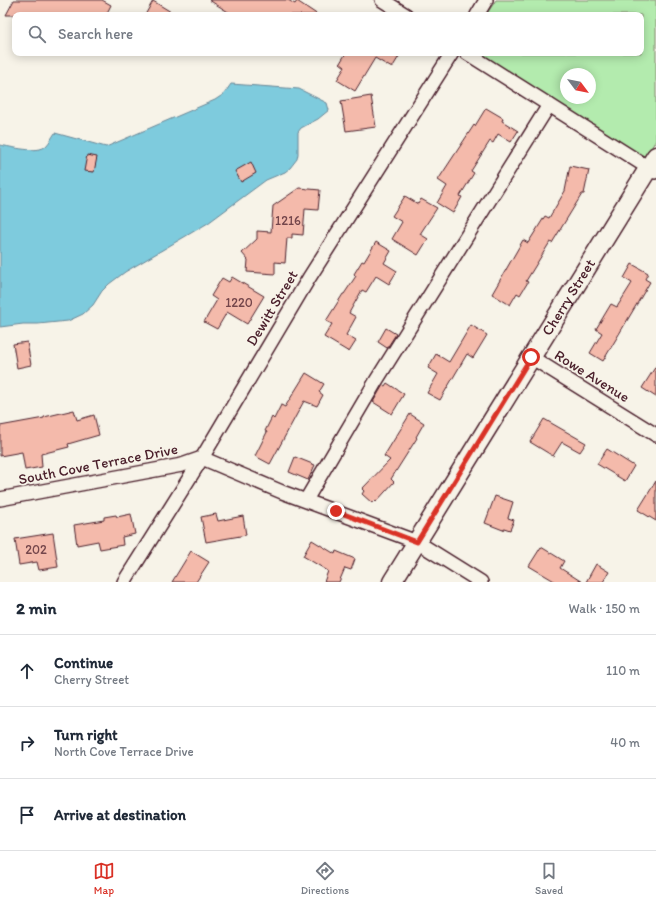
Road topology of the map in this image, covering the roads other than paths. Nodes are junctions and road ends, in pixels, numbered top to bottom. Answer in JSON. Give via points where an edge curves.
{"nodes":[{"id":1,"x":382,"y":0,"type":"edge"},
{"id":2,"x":486,"y":0,"type":"edge"},
{"id":3,"x":401,"y":12,"type":"edge"},
{"id":4,"x":479,"y":12,"type":"edge"},
{"id":5,"x":450,"y":56,"type":"edge"},
{"id":6,"x":472,"y":56,"type":"edge"},
{"id":7,"x":549,"y":105,"type":"junction"},
{"id":8,"x":653,"y":165,"type":"edge"},
{"id":9,"x":531,"y":357,"type":"junction"},
{"id":10,"x":656,"y":434,"type":"edge"},
{"id":11,"x":202,"y":458,"type":"junction"},
{"id":12,"x":0,"y":499,"type":"edge"},
{"id":13,"x":306,"y":500,"type":"junction"},
{"id":14,"x":417,"y":542,"type":"junction"},
{"id":15,"x":124,"y":582,"type":"edge"},
{"id":16,"x":392,"y":582,"type":"edge"},
{"id":17,"x":481,"y":582,"type":"edge"}],
"edges":[{"from":1,"to":3,"type":"street"},
{"from":2,"to":4,"type":"street"},
{"from":5,"to":11,"type":"street","name":"Dewitt Street","via":[[309,278]]},
{"from":6,"to":7,"type":"street"},
{"from":7,"to":8,"type":"street"},
{"from":7,"to":13,"type":"street","via":[[376,381]]},
{"from":8,"to":9,"type":"street","name":"Cherry Street"},
{"from":9,"to":10,"type":"street","name":"Rowe Avenue"},
{"from":9,"to":14,"type":"street","name":"Cherry Street"},
{"from":11,"to":12,"type":"street","name":"South Cove Terrace Drive","via":[[182,465]]},
{"from":11,"to":13,"type":"street"},
{"from":11,"to":15,"type":"street","name":"Dewitt Street"},
{"from":13,"to":14,"type":"street"},
{"from":14,"to":16,"type":"street","name":"Cherry Street"},
{"from":14,"to":17,"type":"street"}]}
